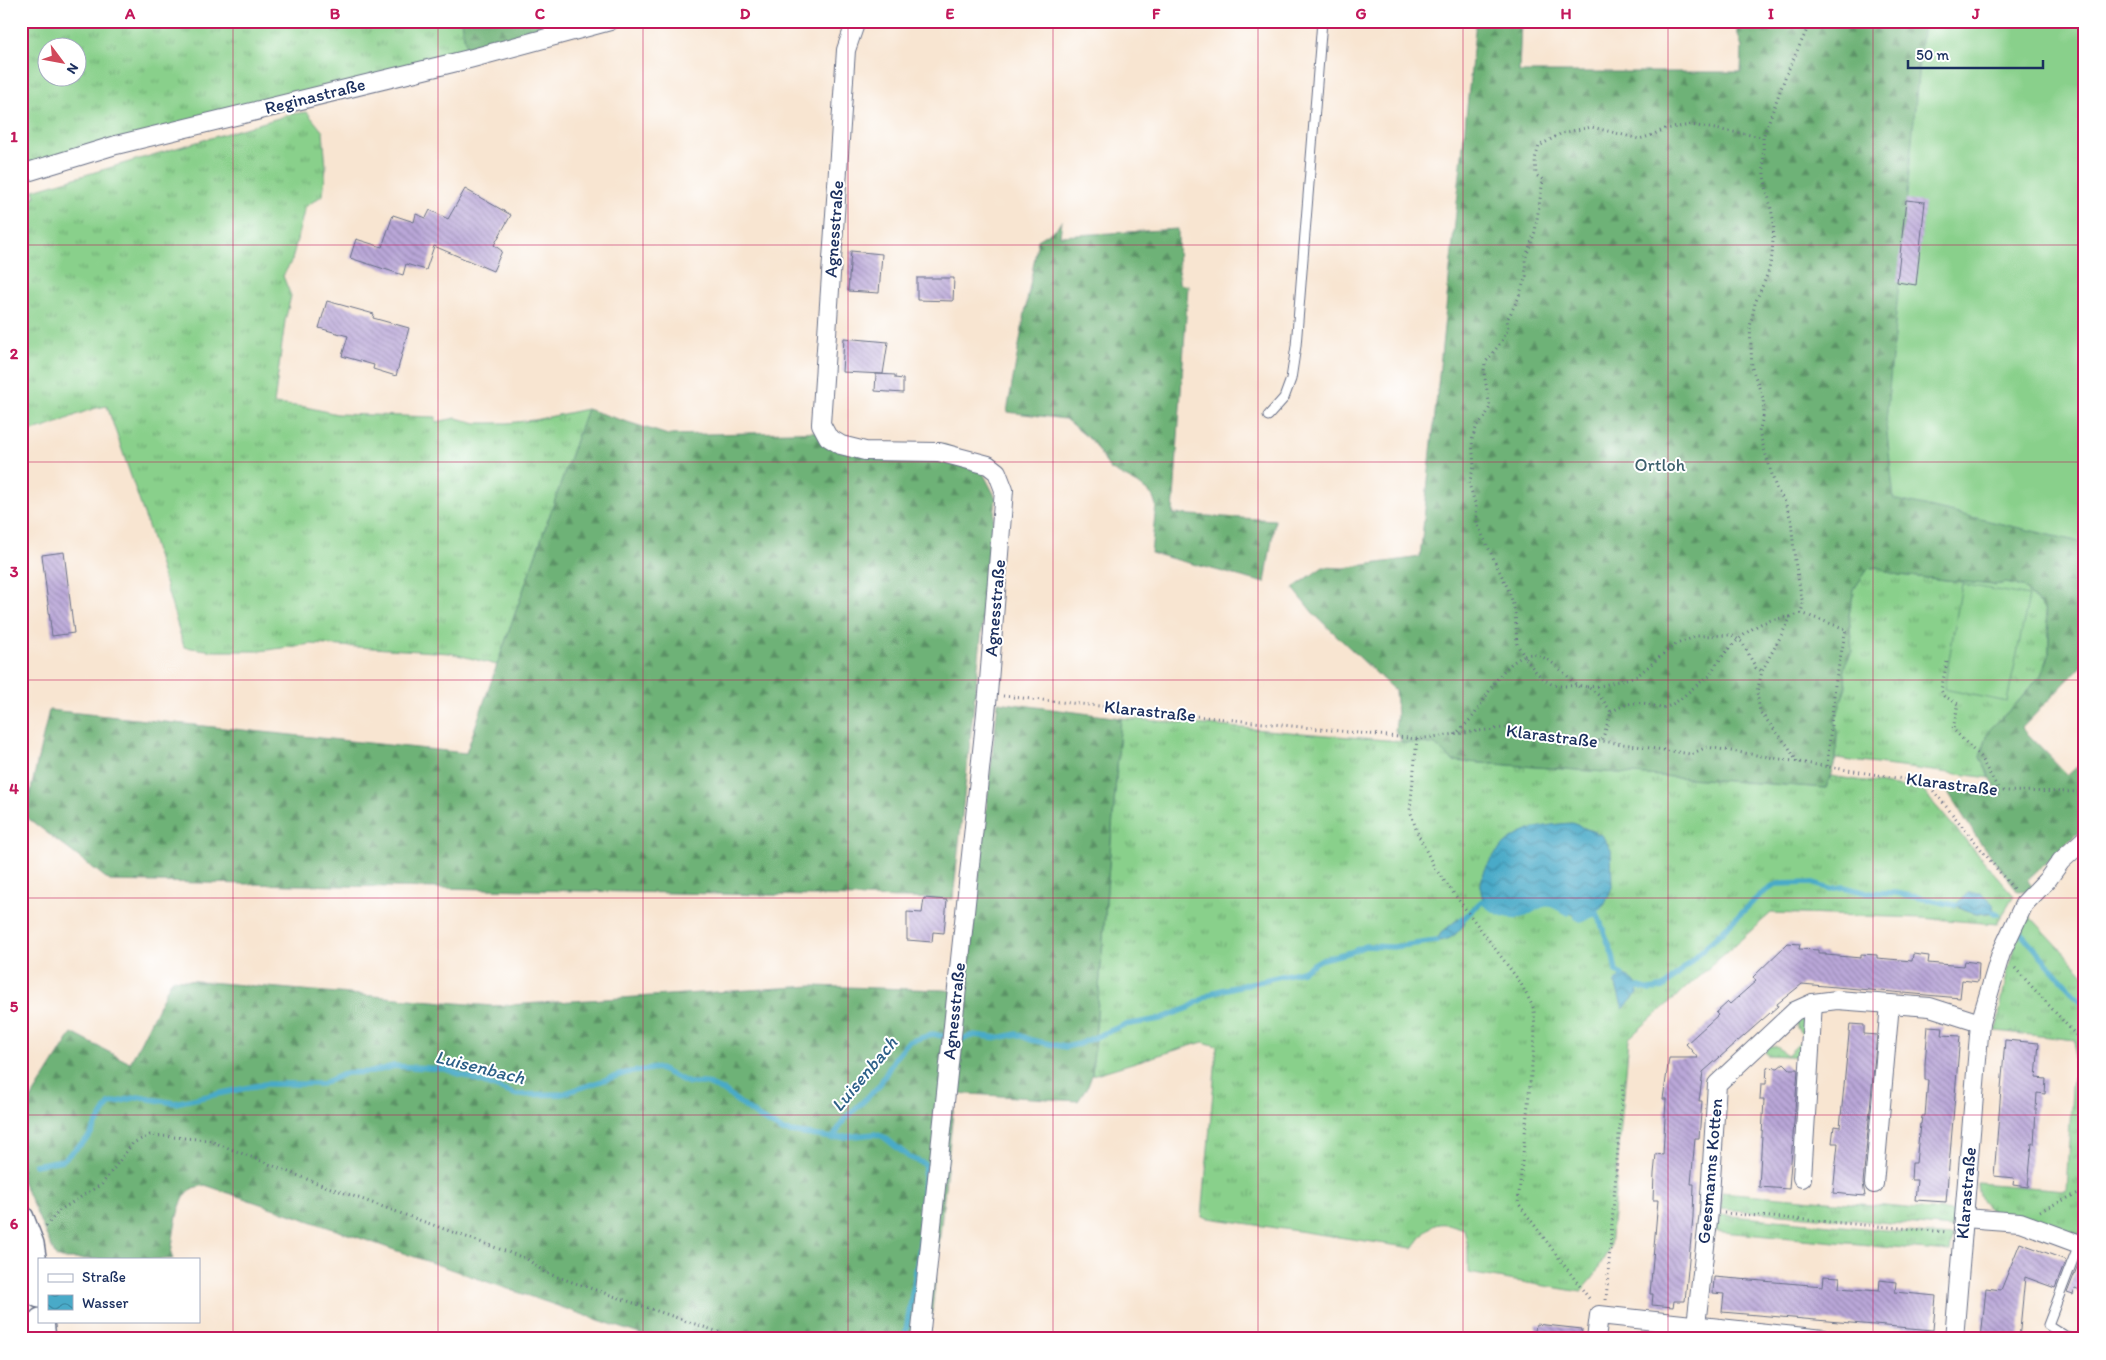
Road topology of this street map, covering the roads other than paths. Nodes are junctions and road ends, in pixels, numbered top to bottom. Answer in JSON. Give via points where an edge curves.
{"nodes":[{"id":1,"x":610,"y":21,"type":"edge"},
{"id":2,"x":856,"y":21,"type":"edge"},
{"id":3,"x":1322,"y":21,"type":"edge"},
{"id":4,"x":21,"y":174,"type":"edge"},
{"id":5,"x":1268,"y":416,"type":"dead end"},
{"id":6,"x":2085,"y":839,"type":"edge"},
{"id":7,"x":1813,"y":1003,"type":"junction"},
{"id":8,"x":1890,"y":1004,"type":"junction"},
{"id":9,"x":1980,"y":1023,"type":"junction"},
{"id":10,"x":1802,"y":1178,"type":"dead end"},
{"id":11,"x":1874,"y":1184,"type":"dead end"},
{"id":12,"x":21,"y":1218,"type":"edge"},
{"id":13,"x":1964,"y":1226,"type":"junction"},
{"id":14,"x":2082,"y":1245,"type":"edge"},
{"id":15,"x":38,"y":1289,"type":"edge"},
{"id":16,"x":41,"y":1322,"type":"edge"},
{"id":17,"x":1696,"y":1324,"type":"junction"},
{"id":18,"x":1760,"y":1335,"type":"edge"},
{"id":19,"x":43,"y":1339,"type":"edge"},
{"id":20,"x":920,"y":1339,"type":"edge"},
{"id":21,"x":1596,"y":1339,"type":"edge"},
{"id":22,"x":1824,"y":1339,"type":"edge"},
{"id":23,"x":1954,"y":1339,"type":"edge"},
{"id":24,"x":2070,"y":1339,"type":"edge"}],
"edges":[{"from":1,"to":4,"type":"street","name":"Reginastraße","via":[[469,60],[116,144]]},
{"from":2,"to":20,"type":"street","name":"Agnesstraße","via":[[846,50],[821,424],[828,437],[840,445],[865,451],[939,452],[988,465],[997,472],[1004,490],[988,694]]},
{"from":3,"to":5,"type":"lane","via":[[1296,346],[1291,379],[1284,398]]},
{"from":6,"to":9,"type":"street","name":"Klarastraße","via":[[2024,904],[2001,953]]},
{"from":7,"to":8,"type":"street","name":"Geesmanns Kotten","via":[[1837,1000]]},
{"from":7,"to":10,"type":"street"},
{"from":7,"to":17,"type":"street","name":"Geesmanns Kotten","via":[[1795,1011],[1717,1084],[1709,1212]]},
{"from":8,"to":9,"type":"street","name":"Geesmanns Kotten","via":[[1930,1008]]},
{"from":8,"to":11,"type":"street"},
{"from":9,"to":13,"type":"street","name":"Klarastraße"},
{"from":12,"to":15,"type":"main road","via":[[31,1244]]},
{"from":13,"to":14,"type":"street","via":[[2020,1222]]},
{"from":13,"to":23,"type":"street","name":"Klarastraße"},
{"from":14,"to":24,"type":"lane","via":[[2048,1325]]},
{"from":16,"to":19,"type":"main road"},
{"from":17,"to":18,"type":"street"},
{"from":17,"to":21,"type":"street","via":[[1601,1315]]},
{"from":18,"to":22,"type":"street"}]}
